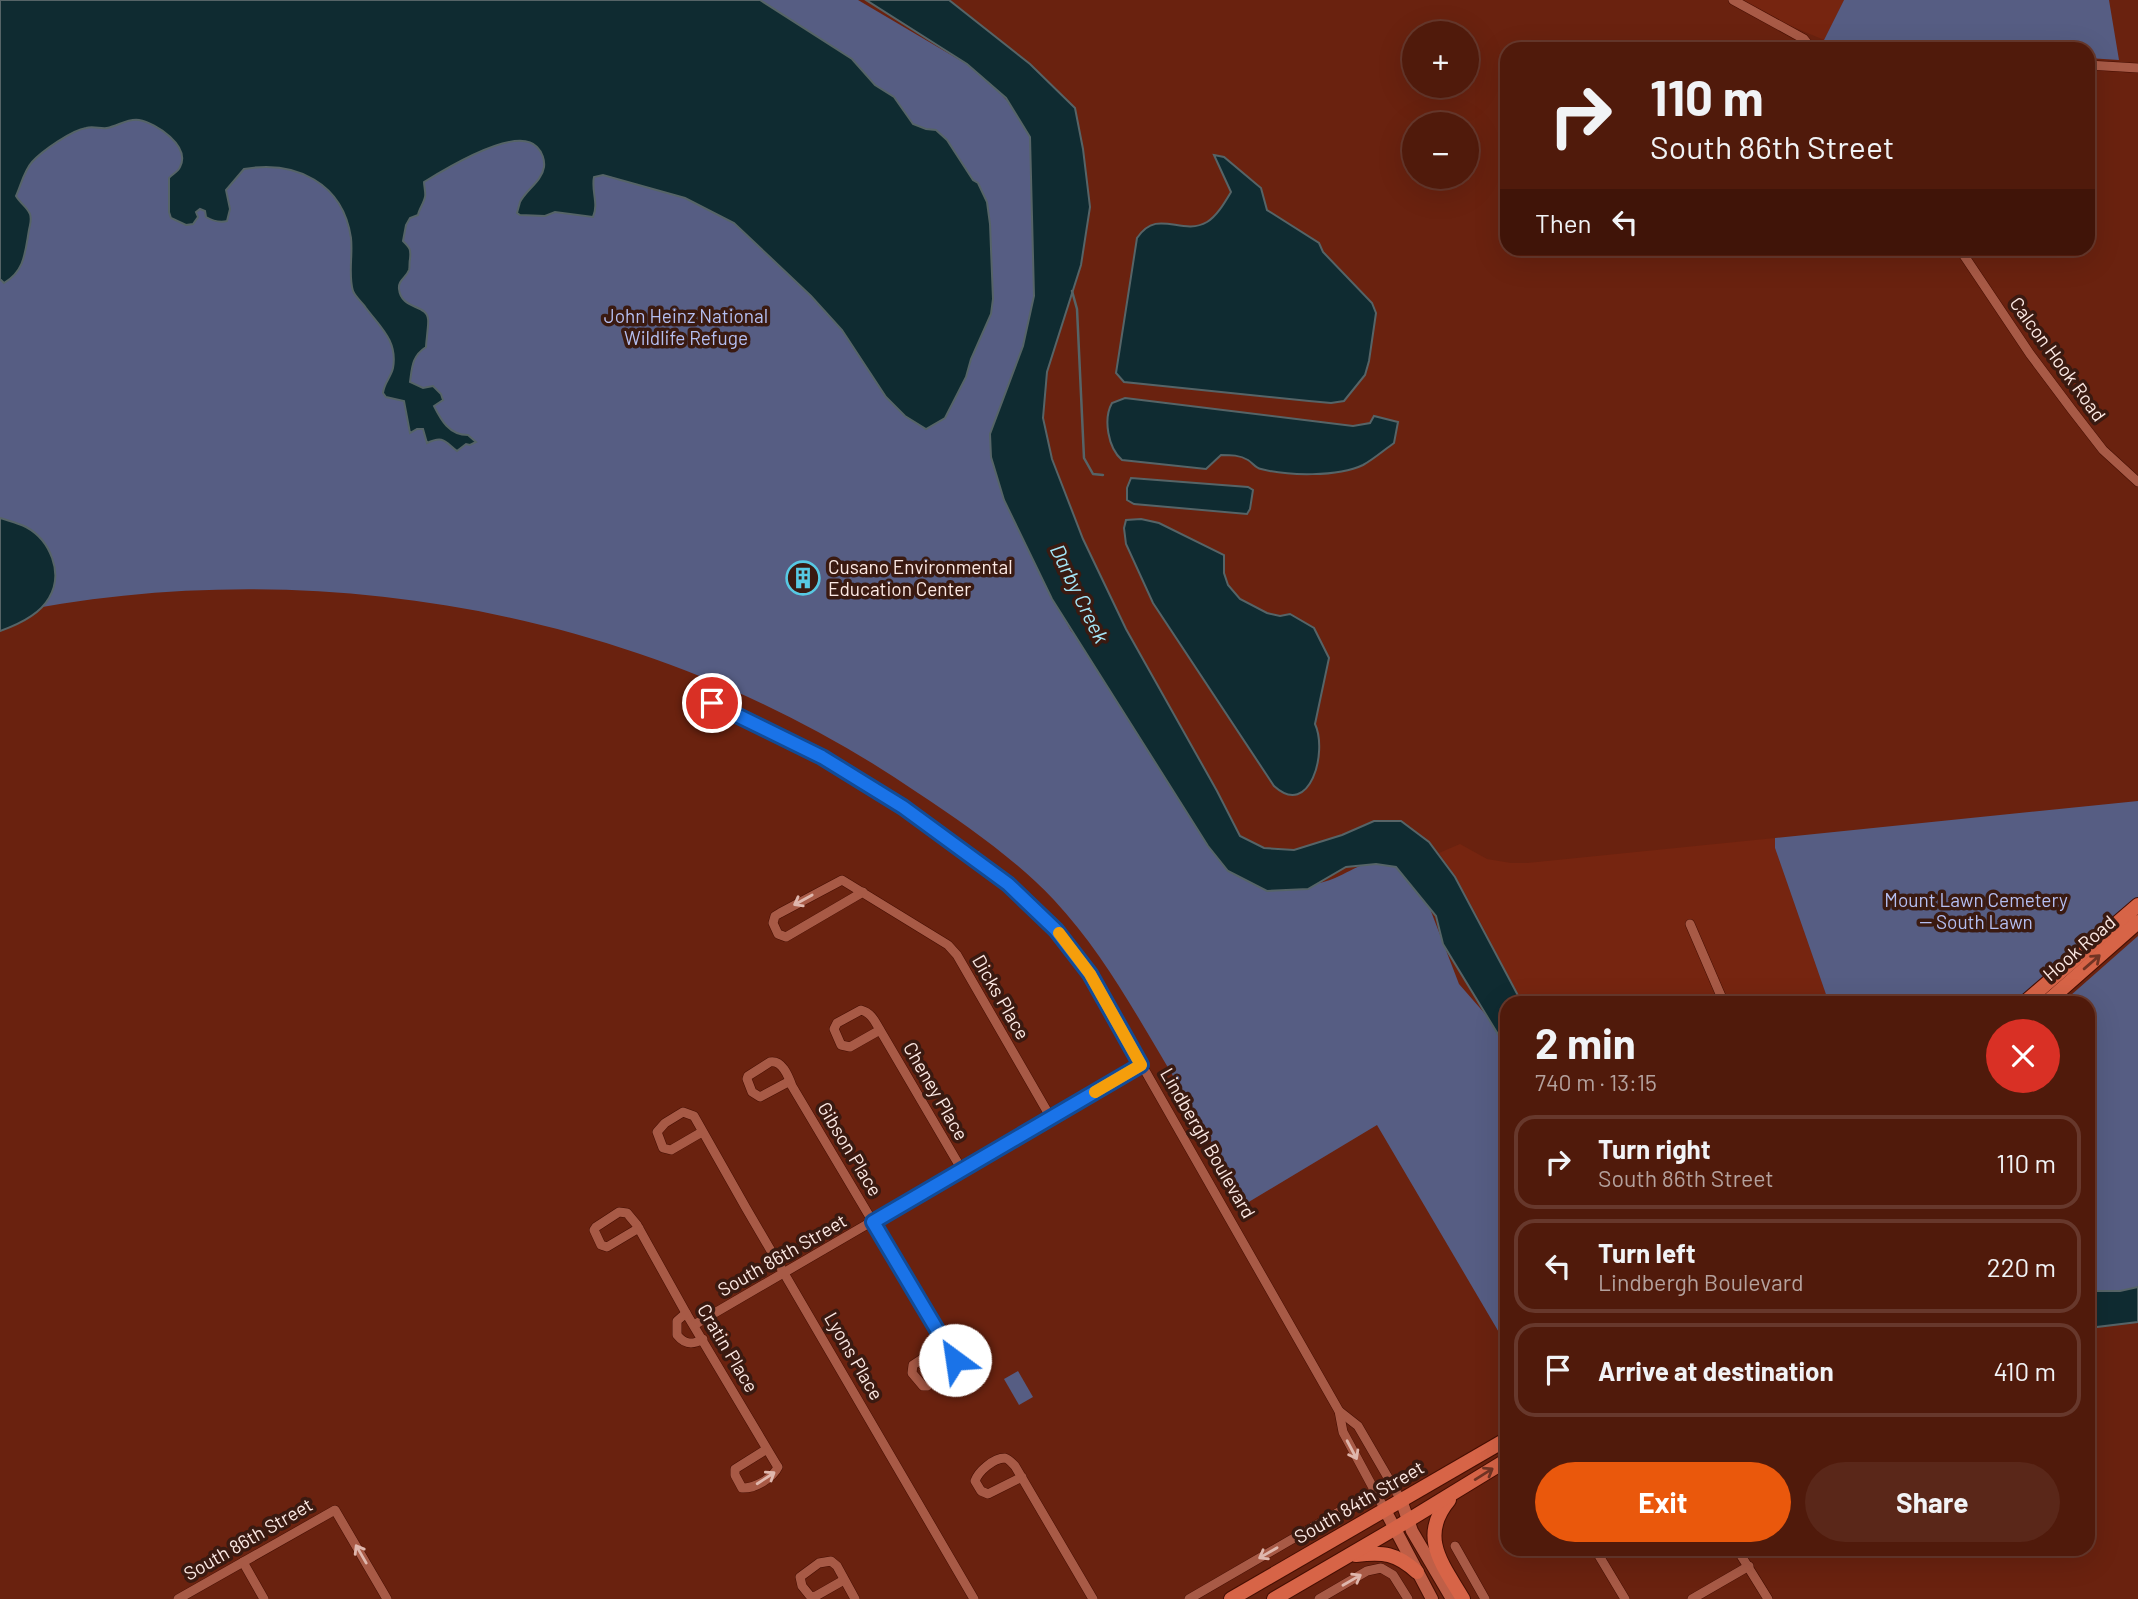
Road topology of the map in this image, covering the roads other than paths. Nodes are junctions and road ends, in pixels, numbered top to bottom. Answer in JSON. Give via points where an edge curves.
{"nodes":[{"id":1,"x":1733,"y":0,"type":"edge"},
{"id":2,"x":1806,"y":42,"type":"edge"},
{"id":3,"x":2095,"y":65,"type":"edge"},
{"id":4,"x":2138,"y":68,"type":"edge"},
{"id":5,"x":1964,"y":256,"type":"edge"},
{"id":6,"x":2138,"y":482,"type":"edge"},
{"id":7,"x":712,"y":703,"type":"dead end"},
{"id":8,"x":863,"y":892,"type":"junction"},
{"id":9,"x":2138,"y":905,"type":"edge"},
{"id":10,"x":2138,"y":922,"type":"edge"},
{"id":11,"x":1690,"y":924,"type":"dead end"},
{"id":12,"x":1721,"y":996,"type":"edge"},
{"id":13,"x":2032,"y":996,"type":"edge"},
{"id":14,"x":2054,"y":996,"type":"edge"},
{"id":15,"x":880,"y":1030,"type":"junction"},
{"id":16,"x":1141,"y":1065,"type":"junction"},
{"id":17,"x":790,"y":1080,"type":"junction"},
{"id":18,"x":1051,"y":1118,"type":"junction"},
{"id":19,"x":702,"y":1132,"type":"junction"},
{"id":20,"x":962,"y":1170,"type":"junction"},
{"id":21,"x":873,"y":1222,"type":"junction"},
{"id":22,"x":639,"y":1228,"type":"junction"},
{"id":23,"x":785,"y":1274,"type":"junction"},
{"id":24,"x":686,"y":1313,"type":"junction"},
{"id":25,"x":694,"y":1325,"type":"junction"},
{"id":26,"x":703,"y":1339,"type":"junction"},
{"id":27,"x":945,"y":1344,"type":"junction"},
{"id":28,"x":1339,"y":1411,"type":"junction"},
{"id":29,"x":1500,"y":1442,"type":"edge"},
{"id":30,"x":767,"y":1449,"type":"junction"},
{"id":31,"x":1500,"y":1464,"type":"edge"},
{"id":32,"x":1021,"y":1477,"type":"junction"},
{"id":33,"x":1375,"y":1491,"type":"junction"},
{"id":34,"x":1456,"y":1491,"type":"junction"},
{"id":35,"x":1397,"y":1494,"type":"junction"},
{"id":36,"x":1385,"y":1510,"type":"junction"},
{"id":37,"x":1408,"y":1520,"type":"junction"},
{"id":38,"x":1394,"y":1529,"type":"junction"},
{"id":39,"x":1455,"y":1546,"type":"dead end"},
{"id":40,"x":1348,"y":1556,"type":"junction"},
{"id":41,"x":1599,"y":1556,"type":"edge"},
{"id":42,"x":1743,"y":1556,"type":"edge"},
{"id":43,"x":243,"y":1562,"type":"junction"},
{"id":44,"x":1749,"y":1566,"type":"junction"},
{"id":45,"x":1417,"y":1572,"type":"junction"},
{"id":46,"x":844,"y":1580,"type":"junction"},
{"id":47,"x":178,"y":1599,"type":"edge"},
{"id":48,"x":264,"y":1599,"type":"edge"},
{"id":49,"x":387,"y":1599,"type":"edge"},
{"id":50,"x":855,"y":1599,"type":"edge"},
{"id":51,"x":974,"y":1599,"type":"edge"},
{"id":52,"x":1093,"y":1599,"type":"edge"},
{"id":53,"x":1189,"y":1599,"type":"edge"},
{"id":54,"x":1231,"y":1599,"type":"edge"},
{"id":55,"x":1274,"y":1599,"type":"edge"},
{"id":56,"x":1319,"y":1599,"type":"edge"},
{"id":57,"x":1408,"y":1599,"type":"edge"},
{"id":58,"x":1433,"y":1599,"type":"edge"},
{"id":59,"x":1452,"y":1599,"type":"edge"},
{"id":60,"x":1463,"y":1599,"type":"edge"},
{"id":61,"x":1485,"y":1599,"type":"edge"},
{"id":62,"x":1625,"y":1599,"type":"edge"},
{"id":63,"x":1692,"y":1599,"type":"edge"},
{"id":64,"x":1768,"y":1599,"type":"edge"}],
"edges":[{"from":1,"to":2,"type":"street"},
{"from":3,"to":4,"type":"street"},
{"from":5,"to":6,"type":"street","name":"Calcon Hook Road","via":[[2072,410],[2103,450]]},
{"from":7,"to":16,"type":"street","name":"Lindbergh Boulevard","via":[[822,757],[903,807],[1008,884],[1056,930],[1090,974]]},
{"from":8,"to":8,"type":"street","name":"Dicks Place","one_way":true,"via":[[838,881],[775,916],[773,923],[778,934],[786,937]]},
{"from":8,"to":18,"type":"street","name":"Dicks Place","via":[[953,950]]},
{"from":9,"to":13,"type":"main road","name":"Hook Road"},
{"from":14,"to":10,"type":"main road","name":"Hook Road","one_way":true},
{"from":11,"to":12,"type":"street"},
{"from":15,"to":15,"type":"street","name":"Cheney Place","via":[[872,1016],[861,1010],[834,1029],[841,1045],[850,1047]]},
{"from":15,"to":20,"type":"street","name":"Cheney Place"},
{"from":16,"to":18,"type":"street","name":"South 86th Street"},
{"from":16,"to":28,"type":"street","name":"Lindbergh Boulevard"},
{"from":17,"to":17,"type":"street","name":"Gibson Place","via":[[774,1061],[748,1076],[747,1083],[760,1097]]},
{"from":17,"to":21,"type":"street","name":"Gibson Place"},
{"from":18,"to":20,"type":"street","name":"South 86th Street"},
{"from":19,"to":19,"type":"street","name":"Lyons Place","via":[[694,1115],[687,1112],[665,1122],[657,1132],[663,1148],[671,1150]]},
{"from":19,"to":23,"type":"street","name":"Lyons Place"},
{"from":20,"to":21,"type":"street","name":"South 86th Street"},
{"from":21,"to":23,"type":"street","name":"South 86th Street"},
{"from":21,"to":27,"type":"street","name":"Gibson Place"},
{"from":22,"to":22,"type":"street","via":[[623,1212],[594,1230],[601,1245],[607,1247]]},
{"from":22,"to":24,"type":"street","name":"Cratin Place"},
{"from":23,"to":25,"type":"street","name":"South 86th Street"},
{"from":23,"to":51,"type":"street","name":"Lyons Place"},
{"from":24,"to":25,"type":"street","name":"Cratin Place"},
{"from":24,"to":26,"type":"street","via":[[677,1321],[677,1335],[691,1344]]},
{"from":25,"to":26,"type":"street","name":"Cratin Place"},
{"from":26,"to":30,"type":"street","name":"Cratin Place"},
{"from":27,"to":27,"type":"street","name":"Gibson Place","via":[[913,1365],[912,1373],[923,1386],[956,1368]]},
{"from":28,"to":33,"type":"street","name":"Lindbergh Boulevard","one_way":true,"via":[[1343,1432]]},
{"from":28,"to":35,"type":"street","name":"Lindbergh Boulevard","via":[[1358,1426]]},
{"from":29,"to":35,"type":"main road","name":"South 84th Street"},
{"from":30,"to":30,"type":"street","name":"Cratin Place","one_way":true,"via":[[735,1469],[742,1488],[748,1489],[777,1471]]},
{"from":34,"to":31,"type":"main road","name":"South 84th Street","one_way":true},
{"from":32,"to":32,"type":"street","via":[[1005,1458],[979,1472],[975,1481],[989,1494]]},
{"from":32,"to":52,"type":"street"},
{"from":33,"to":35,"type":"street","name":"South 84th Street"},
{"from":33,"to":36,"type":"street","name":"Lindbergh Boulevard"},
{"from":33,"to":53,"type":"street","name":"South 84th Street","one_way":true},
{"from":34,"to":37,"type":"main road","name":"South 84th Street"},
{"from":34,"to":60,"type":"main road","via":[[1439,1513],[1433,1536]]},
{"from":35,"to":36,"type":"main road","name":"South 84th Street"},
{"from":35,"to":37,"type":"main road","name":"Lindbergh Boulevard"},
{"from":36,"to":38,"type":"main road","name":"Lindbergh Boulevard"},
{"from":36,"to":54,"type":"main road","name":"South 84th Street"},
{"from":37,"to":38,"type":"main road","name":"South 84th Street"},
{"from":37,"to":59,"type":"main road","name":"Lindbergh Boulevard"},
{"from":38,"to":40,"type":"main road","name":"South 84th Street"},
{"from":38,"to":45,"type":"main road","name":"Lindbergh Boulevard"},
{"from":39,"to":61,"type":"street"},
{"from":40,"to":45,"type":"main road","via":[[1384,1553]]},
{"from":40,"to":55,"type":"main road","name":"South 84th Street"},
{"from":41,"to":62,"type":"street"},
{"from":42,"to":44,"type":"street"},
{"from":43,"to":47,"type":"street","name":"South 86th Street"},
{"from":43,"to":48,"type":"street"},
{"from":49,"to":43,"type":"street","name":"South 86th Street","one_way":true,"via":[[335,1510]]},
{"from":44,"to":63,"type":"street"},
{"from":44,"to":64,"type":"street"},
{"from":45,"to":58,"type":"main road","name":"Lindbergh Boulevard"},
{"from":46,"to":46,"type":"street","via":[[834,1563],[826,1560],[800,1577],[811,1597]]},
{"from":46,"to":50,"type":"street"},
{"from":56,"to":57,"type":"street","one_way":true,"via":[[1367,1571],[1381,1568],[1393,1575]]}]}
